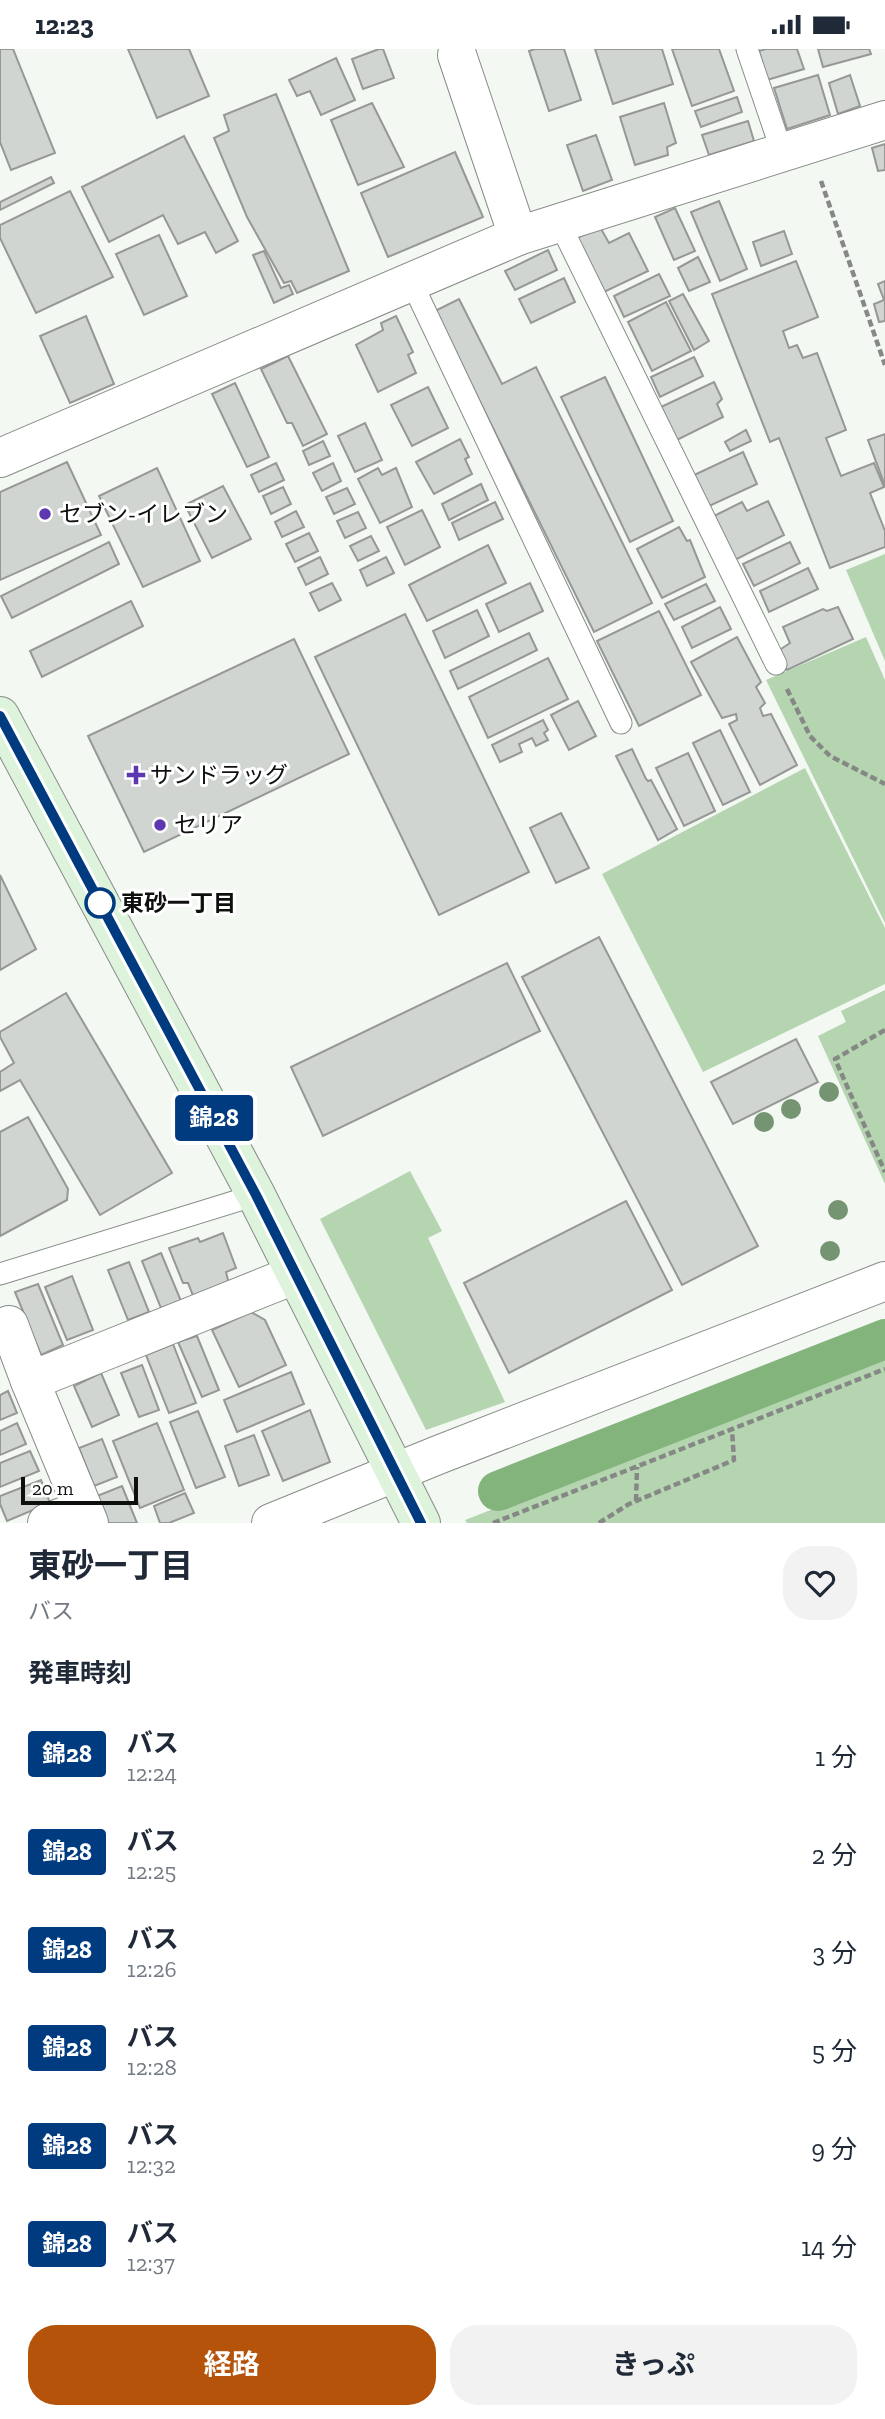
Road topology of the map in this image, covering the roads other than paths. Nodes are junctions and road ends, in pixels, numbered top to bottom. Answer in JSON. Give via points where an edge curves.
{"nodes":[{"id":1,"x":747,"y":49,"type":"edge"},
{"id":2,"x":457,"y":55,"type":"dead end"},
{"id":3,"x":885,"y":120,"type":"edge"},
{"id":4,"x":795,"y":148,"type":"junction"},
{"id":5,"x":559,"y":222,"type":"junction"},
{"id":6,"x":518,"y":236,"type":"junction"},
{"id":7,"x":411,"y":281,"type":"junction"},
{"id":8,"x":0,"y":458,"type":"edge"},
{"id":9,"x":776,"y":664,"type":"road end"},
{"id":10,"x":0,"y":716,"type":"edge"},
{"id":11,"x":621,"y":723,"type":"dead end"},
{"id":12,"x":256,"y":1195,"type":"junction"},
{"id":13,"x":0,"y":1274,"type":"edge"},
{"id":14,"x":294,"y":1275,"type":"junction"},
{"id":15,"x":885,"y":1281,"type":"edge"},
{"id":16,"x":9,"y":1325,"type":"dead end"},
{"id":17,"x":30,"y":1381,"type":"junction"},
{"id":18,"x":396,"y":1473,"type":"junction"},
{"id":19,"x":86,"y":1516,"type":"edge"},
{"id":20,"x":47,"y":1523,"type":"edge"},
{"id":21,"x":271,"y":1523,"type":"edge"},
{"id":22,"x":421,"y":1523,"type":"edge"}],
"edges":[{"from":1,"to":4,"type":"lane"},
{"from":2,"to":6,"type":"street"},
{"from":3,"to":4,"type":"street"},
{"from":4,"to":5,"type":"street"},
{"from":5,"to":6,"type":"street"},
{"from":5,"to":9,"type":"lane"},
{"from":6,"to":7,"type":"street"},
{"from":7,"to":8,"type":"street"},
{"from":7,"to":11,"type":"lane"},
{"from":10,"to":12,"type":"street"},
{"from":12,"to":13,"type":"lane"},
{"from":12,"to":14,"type":"street"},
{"from":14,"to":17,"type":"street"},
{"from":14,"to":18,"type":"street"},
{"from":15,"to":18,"type":"street"},
{"from":16,"to":17,"type":"street"},
{"from":17,"to":19,"type":"street"},
{"from":18,"to":21,"type":"street"},
{"from":18,"to":22,"type":"street"},
{"from":19,"to":20,"type":"street"}]}
